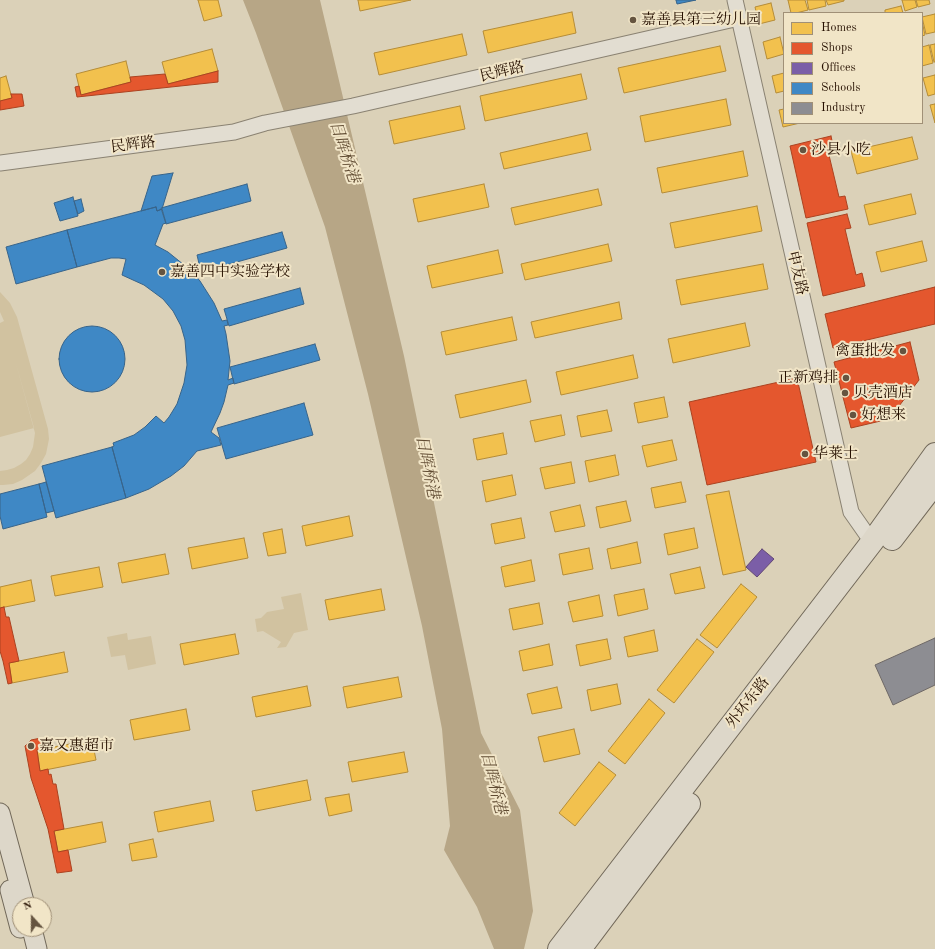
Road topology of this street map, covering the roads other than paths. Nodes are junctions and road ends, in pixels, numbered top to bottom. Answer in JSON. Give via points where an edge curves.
{"nodes":[{"id":1,"x":735,"y":0,"type":"edge"},
{"id":2,"x":739,"y":18,"type":"junction"},
{"id":3,"x":264,"y":123,"type":"junction"},
{"id":4,"x":0,"y":152,"type":"edge"},
{"id":5,"x":0,"y":163,"type":"edge"},
{"id":6,"x":935,"y":454,"type":"edge"},
{"id":7,"x":935,"y":483,"type":"edge"},
{"id":8,"x":872,"y":542,"type":"junction"},
{"id":9,"x":0,"y":813,"type":"edge"},
{"id":10,"x":0,"y":854,"type":"edge"},
{"id":11,"x":23,"y":897,"type":"edge"},
{"id":12,"x":12,"y":898,"type":"edge"},
{"id":13,"x":587,"y":925,"type":"junction"},
{"id":14,"x":23,"y":937,"type":"edge"},
{"id":15,"x":34,"y":937,"type":"edge"},
{"id":16,"x":26,"y":949,"type":"edge"},
{"id":17,"x":37,"y":949,"type":"edge"},
{"id":18,"x":559,"y":949,"type":"edge"},
{"id":19,"x":580,"y":949,"type":"edge"}],
"edges":[{"from":1,"to":2,"type":"street","name":"申友路"},
{"from":2,"to":3,"type":"street","name":"民辉路","via":[[354,106]]},
{"from":2,"to":8,"type":"street","name":"申友路","via":[[850,512]]},
{"from":3,"to":4,"type":"street","name":"民辉路","via":[[232,123]]},
{"from":3,"to":5,"type":"street","name":"民辉路","via":[[234,132]]},
{"from":6,"to":8,"type":"highway","name":"外环东路"},
{"from":7,"to":13,"type":"highway","name":"外环东路"},
{"from":8,"to":13,"type":"highway","name":"外环东路"},
{"from":9,"to":11,"type":"main road"},
{"from":10,"to":12,"type":"main road"},
{"from":13,"to":18,"type":"highway","name":"外环东路"},
{"from":13,"to":19,"type":"highway","name":"外环东路"},
{"from":14,"to":16,"type":"main road"},
{"from":15,"to":17,"type":"main road"}]}
